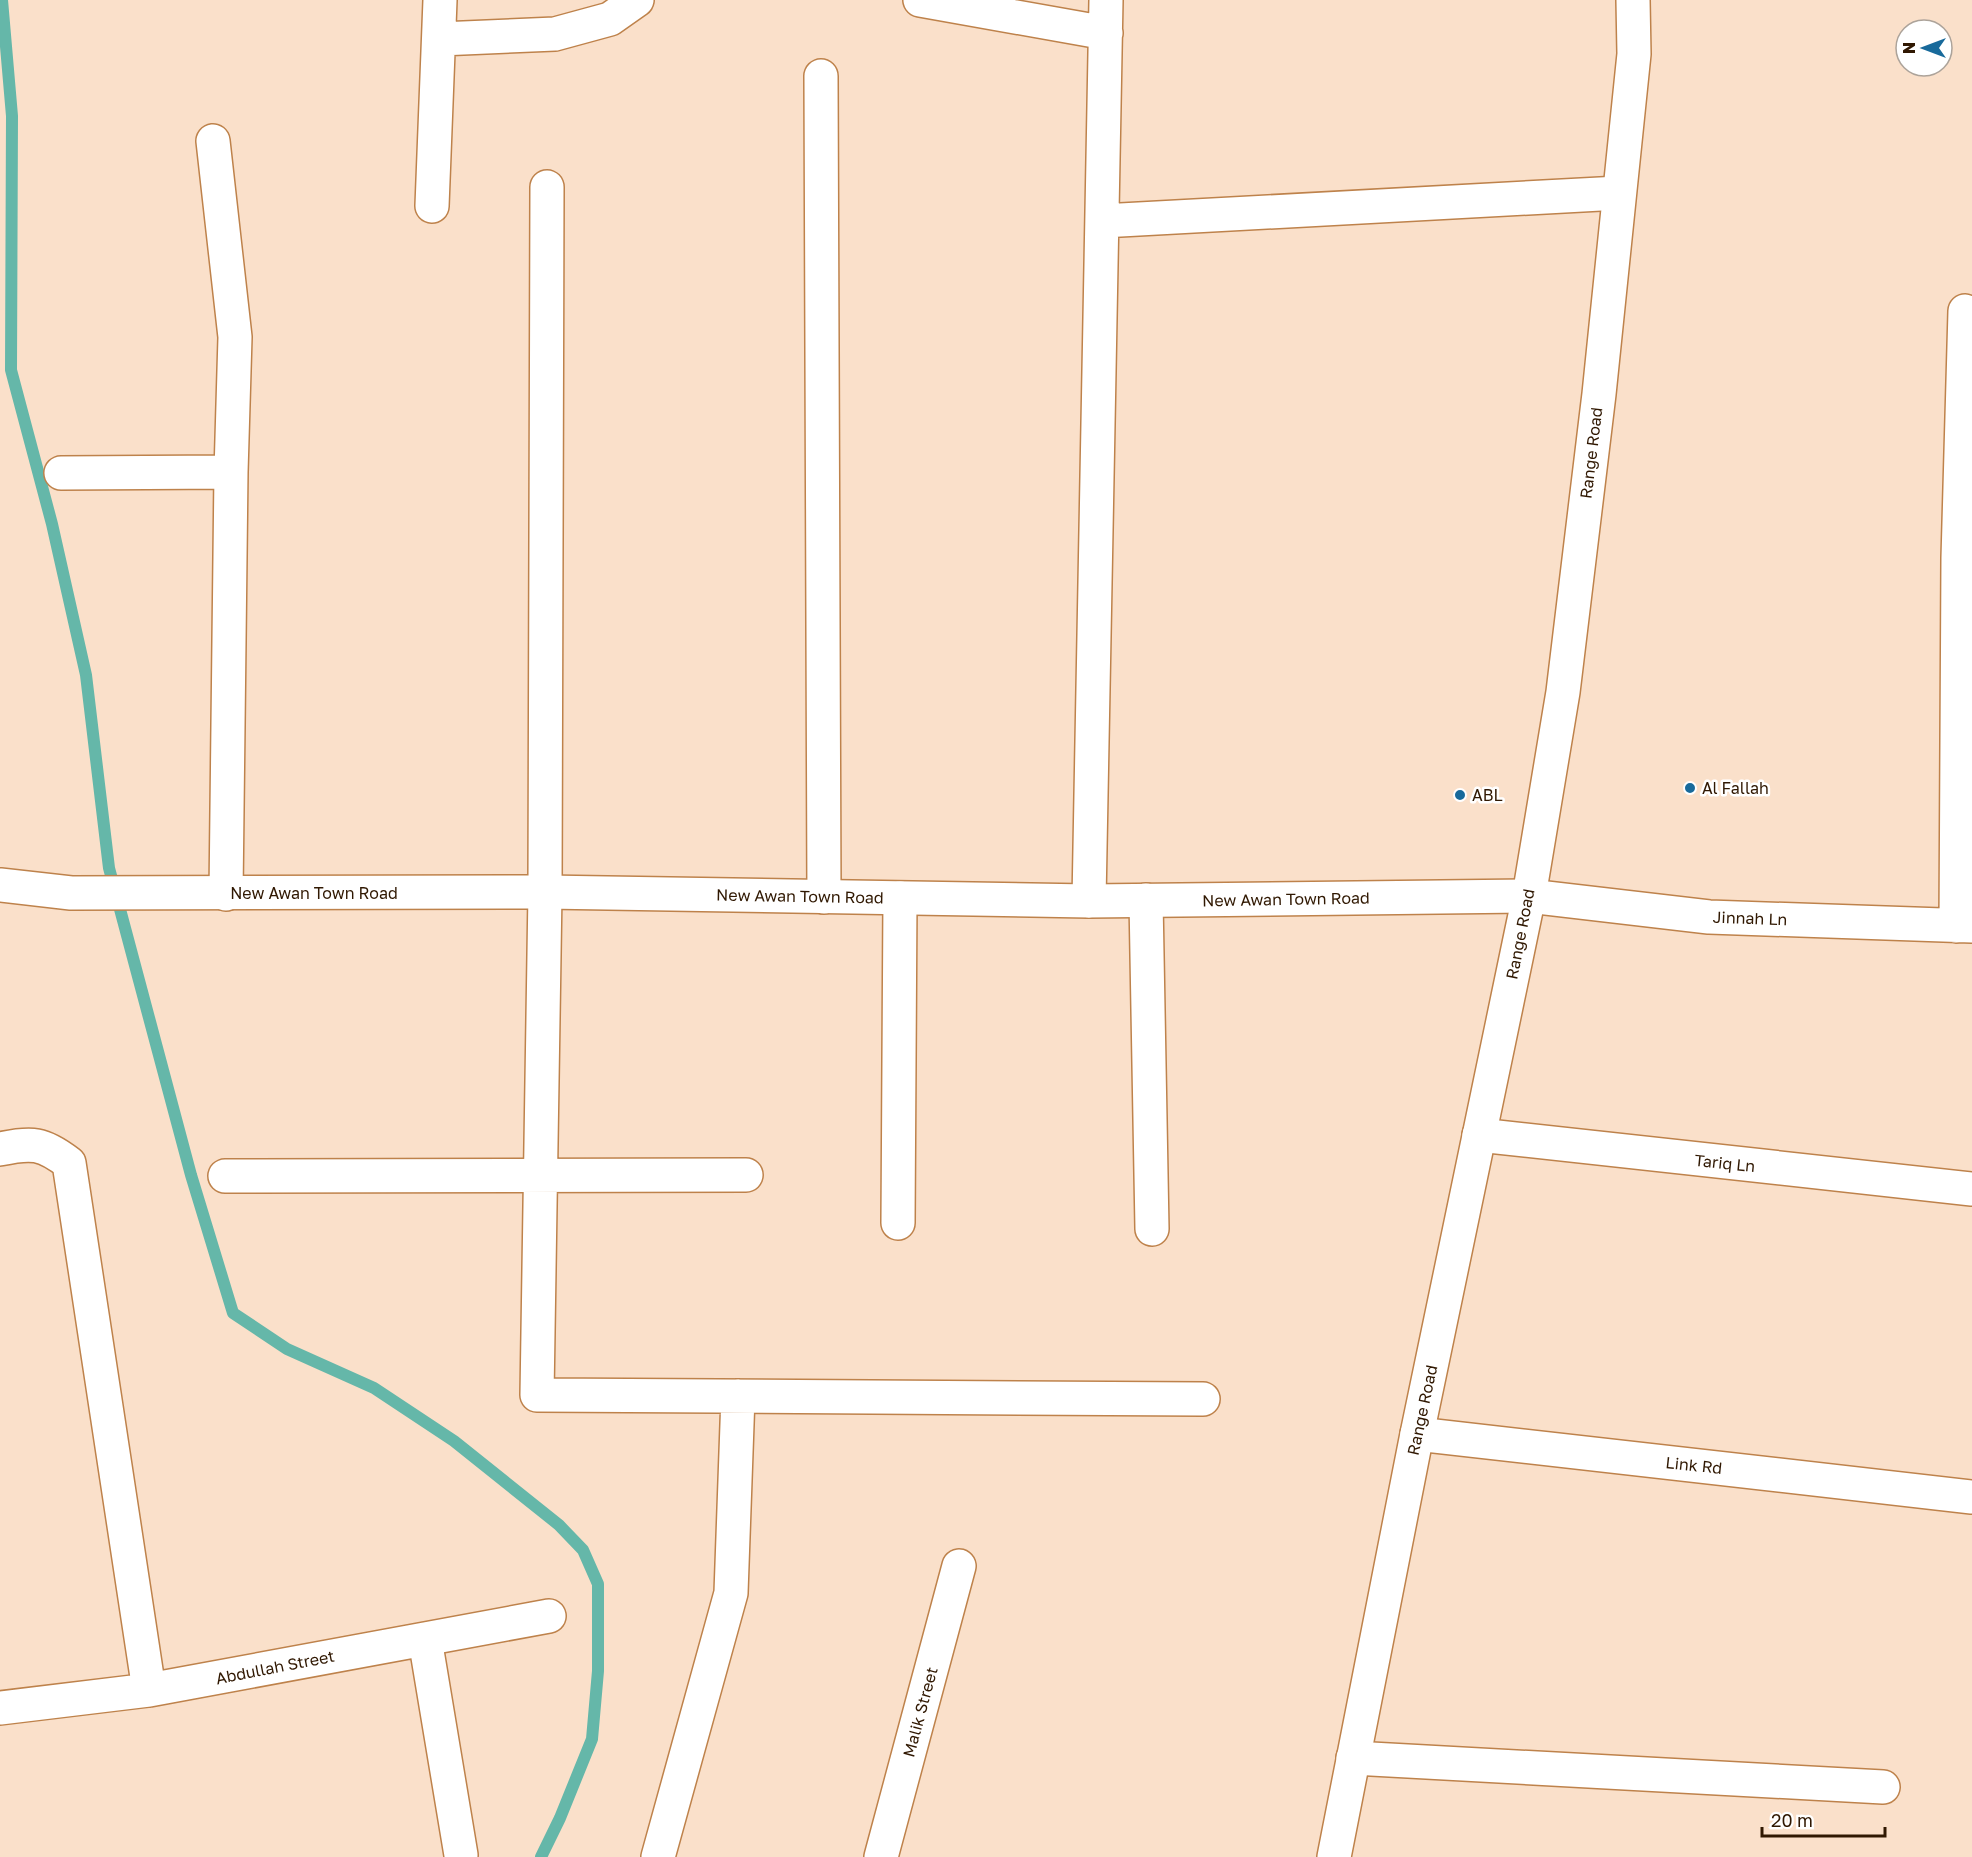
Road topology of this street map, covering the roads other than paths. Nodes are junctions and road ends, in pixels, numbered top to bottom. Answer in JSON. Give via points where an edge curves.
{"nodes":[{"id":1,"x":441,"y":0,"type":"edge"},
{"id":2,"x":637,"y":0,"type":"edge"},
{"id":3,"x":920,"y":0,"type":"edge"},
{"id":4,"x":1106,"y":0,"type":"edge"},
{"id":5,"x":1633,"y":0,"type":"edge"},
{"id":6,"x":1106,"y":33,"type":"junction"},
{"id":7,"x":440,"y":39,"type":"junction"},
{"id":8,"x":821,"y":76,"type":"dead end"},
{"id":9,"x":213,"y":141,"type":"dead end"},
{"id":10,"x":547,"y":187,"type":"dead end"},
{"id":11,"x":1619,"y":193,"type":"junction"},
{"id":12,"x":432,"y":206,"type":"dead end"},
{"id":13,"x":1101,"y":221,"type":"junction"},
{"id":14,"x":1965,"y":311,"type":"dead end"},
{"id":15,"x":231,"y":472,"type":"junction"},
{"id":16,"x":61,"y":474,"type":"dead end"},
{"id":17,"x":0,"y":885,"type":"edge"},
{"id":18,"x":545,"y":892,"type":"junction"},
{"id":19,"x":226,"y":894,"type":"junction"},
{"id":20,"x":1529,"y":896,"type":"junction"},
{"id":21,"x":824,"y":897,"type":"junction"},
{"id":22,"x":900,"y":898,"type":"junction"},
{"id":23,"x":1146,"y":900,"type":"junction"},
{"id":24,"x":1089,"y":901,"type":"junction"},
{"id":25,"x":1964,"y":926,"type":"edge"},
{"id":26,"x":1479,"y":1136,"type":"junction"},
{"id":27,"x":0,"y":1149,"type":"edge"},
{"id":28,"x":541,"y":1175,"type":"junction"},
{"id":29,"x":746,"y":1175,"type":"dead end"},
{"id":30,"x":225,"y":1176,"type":"dead end"},
{"id":31,"x":1972,"y":1190,"type":"edge"},
{"id":32,"x":898,"y":1223,"type":"dead end"},
{"id":33,"x":1152,"y":1229,"type":"dead end"},
{"id":34,"x":738,"y":1396,"type":"junction"},
{"id":35,"x":1203,"y":1399,"type":"dead end"},
{"id":36,"x":1417,"y":1434,"type":"junction"},
{"id":37,"x":1972,"y":1497,"type":"edge"},
{"id":38,"x":959,"y":1566,"type":"dead end"},
{"id":39,"x":549,"y":1616,"type":"dead end"},
{"id":40,"x":424,"y":1639,"type":"junction"},
{"id":41,"x":149,"y":1690,"type":"junction"},
{"id":42,"x":0,"y":1708,"type":"edge"},
{"id":43,"x":1353,"y":1758,"type":"junction"},
{"id":44,"x":1883,"y":1787,"type":"dead end"},
{"id":45,"x":461,"y":1855,"type":"dead end"},
{"id":46,"x":658,"y":1857,"type":"edge"},
{"id":47,"x":880,"y":1857,"type":"edge"},
{"id":48,"x":1334,"y":1857,"type":"edge"}],
"edges":[{"from":1,"to":7,"type":"street"},
{"from":2,"to":7,"type":"street","via":[[610,19],[555,34]]},
{"from":3,"to":6,"type":"street"},
{"from":4,"to":6,"type":"street"},
{"from":5,"to":11,"type":"street","name":"Range Road","via":[[1634,54]]},
{"from":6,"to":13,"type":"street"},
{"from":7,"to":12,"type":"street"},
{"from":8,"to":21,"type":"street"},
{"from":9,"to":15,"type":"street","via":[[235,337]]},
{"from":10,"to":18,"type":"street"},
{"from":11,"to":13,"type":"street"},
{"from":11,"to":20,"type":"street","name":"Range Road","via":[[1563,692]]},
{"from":13,"to":24,"type":"street"},
{"from":14,"to":25,"type":"street","via":[[1958,558]]},
{"from":15,"to":16,"type":"street"},
{"from":15,"to":19,"type":"street"},
{"from":17,"to":19,"type":"street","name":"New Awan Town Road","via":[[71,893]]},
{"from":18,"to":19,"type":"street","name":"New Awan Town Road"},
{"from":18,"to":21,"type":"street","name":"New Awan Town Road"},
{"from":18,"to":28,"type":"street"},
{"from":20,"to":23,"type":"street","name":"New Awan Town Road"},
{"from":20,"to":25,"type":"street","name":"Jinnah Ln","via":[[1708,917]]},
{"from":20,"to":26,"type":"street","name":"Range Road"},
{"from":21,"to":22,"type":"street","name":"New Awan Town Road"},
{"from":22,"to":24,"type":"street","name":"New Awan Town Road"},
{"from":22,"to":32,"type":"street"},
{"from":23,"to":24,"type":"street","name":"New Awan Town Road"},
{"from":23,"to":33,"type":"street"},
{"from":26,"to":31,"type":"street","name":"Tariq Ln"},
{"from":26,"to":36,"type":"street","name":"Range Road"},
{"from":27,"to":41,"type":"street","via":[[23,1144],[50,1149],[69,1163]]},
{"from":28,"to":29,"type":"street"},
{"from":28,"to":30,"type":"street"},
{"from":28,"to":34,"type":"street","via":[[537,1395]]},
{"from":34,"to":35,"type":"street"},
{"from":34,"to":46,"type":"street","via":[[731,1593]]},
{"from":36,"to":37,"type":"street","name":"Link Rd"},
{"from":36,"to":43,"type":"street","name":"Range Road"},
{"from":38,"to":47,"type":"street","name":"Malik Street"},
{"from":39,"to":40,"type":"street","name":"Abdullah Street"},
{"from":40,"to":41,"type":"street","name":"Abdullah Street"},
{"from":40,"to":45,"type":"street"},
{"from":41,"to":42,"type":"street","name":"Abdullah Street"},
{"from":43,"to":44,"type":"street"},
{"from":43,"to":48,"type":"street","name":"Range Road"}]}
